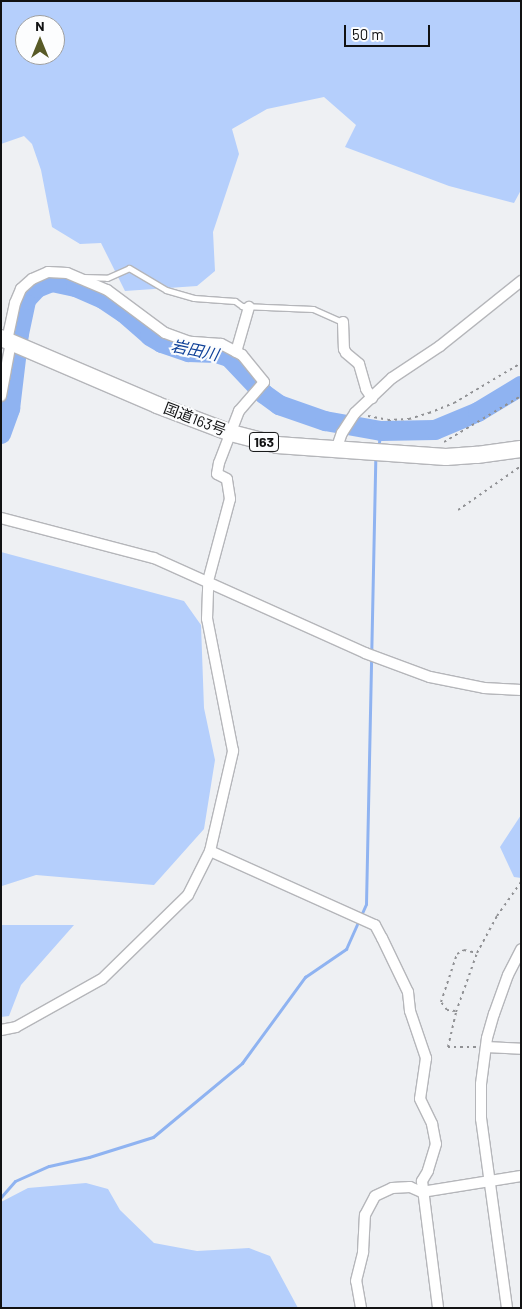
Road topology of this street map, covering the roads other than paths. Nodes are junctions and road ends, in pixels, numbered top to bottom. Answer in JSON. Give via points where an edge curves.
{"nodes":[{"id":1,"x":79,"y":277,"type":"junction"},
{"id":2,"x":521,"y":281,"type":"edge"},
{"id":3,"x":249,"y":307,"type":"junction"},
{"id":4,"x":343,"y":322,"type":"joint"},
{"id":5,"x":12,"y":343,"type":"edge"},
{"id":6,"x":236,"y":352,"type":"junction"},
{"id":7,"x":1,"y":396,"type":"edge"},
{"id":8,"x":372,"y":398,"type":"junction"},
{"id":9,"x":231,"y":433,"type":"junction"},
{"id":10,"x":521,"y":449,"type":"edge"},
{"id":11,"x":336,"y":450,"type":"junction"},
{"id":12,"x":1,"y":518,"type":"edge"},
{"id":13,"x":208,"y":581,"type":"junction"},
{"id":14,"x":521,"y":690,"type":"edge"},
{"id":15,"x":210,"y":851,"type":"junction"},
{"id":16,"x":521,"y":949,"type":"edge"},
{"id":17,"x":1,"y":1030,"type":"edge"},
{"id":18,"x":486,"y":1047,"type":"junction"},
{"id":19,"x":521,"y":1049,"type":"edge"},
{"id":20,"x":521,"y":1176,"type":"edge"},
{"id":21,"x":489,"y":1182,"type":"junction"},
{"id":22,"x":422,"y":1192,"type":"junction"},
{"id":23,"x":361,"y":1308,"type":"edge"},
{"id":24,"x":438,"y":1308,"type":"edge"},
{"id":25,"x":507,"y":1308,"type":"edge"}],
"edges":[{"from":1,"to":3,"type":"lane","via":[[107,278],[129,268],[166,290],[194,298],[235,301]]},
{"from":1,"to":5,"type":"street","via":[[48,272],[26,284],[15,303]]},
{"from":1,"to":6,"type":"street","via":[[125,302],[164,333],[190,342],[221,344]]},
{"from":2,"to":8,"type":"street","via":[[440,346],[392,378]]},
{"from":3,"to":4,"type":"lane","via":[[312,309]]},
{"from":3,"to":6,"type":"street"},
{"from":4,"to":8,"type":"street","via":[[344,349],[359,364]]},
{"from":5,"to":7,"type":"street"},
{"from":5,"to":9,"type":"highway","name":"国道163号","number":"163"},
{"from":6,"to":9,"type":"street","via":[[264,382],[239,411]]},
{"from":8,"to":11,"type":"street","via":[[342,433]]},
{"from":9,"to":11,"type":"highway","name":"国道163号","number":"163","via":[[293,448]]},
{"from":9,"to":13,"type":"street","via":[[217,474],[227,479],[230,499]]},
{"from":10,"to":11,"type":"highway","name":"国道163号","number":"163","via":[[478,456],[436,457]]},
{"from":12,"to":13,"type":"street","via":[[131,550]]},
{"from":13,"to":14,"type":"street","via":[[365,653],[430,677],[457,684]]},
{"from":13,"to":15,"type":"street","via":[[207,618],[233,751]]},
{"from":15,"to":17,"type":"street","via":[[188,895],[102,979],[16,1027]]},
{"from":15,"to":22,"type":"street","via":[[374,925],[408,992],[410,1011],[426,1058],[420,1099],[432,1124],[436,1144],[422,1181]]},
{"from":16,"to":18,"type":"street","via":[[494,1014]]},
{"from":18,"to":19,"type":"street"},
{"from":18,"to":21,"type":"street","via":[[481,1119]]},
{"from":20,"to":21,"type":"street"},
{"from":21,"to":22,"type":"street"},
{"from":21,"to":25,"type":"street"},
{"from":22,"to":23,"type":"street","via":[[410,1187],[386,1189],[367,1207],[363,1252],[356,1281]]},
{"from":22,"to":24,"type":"street"}]}
